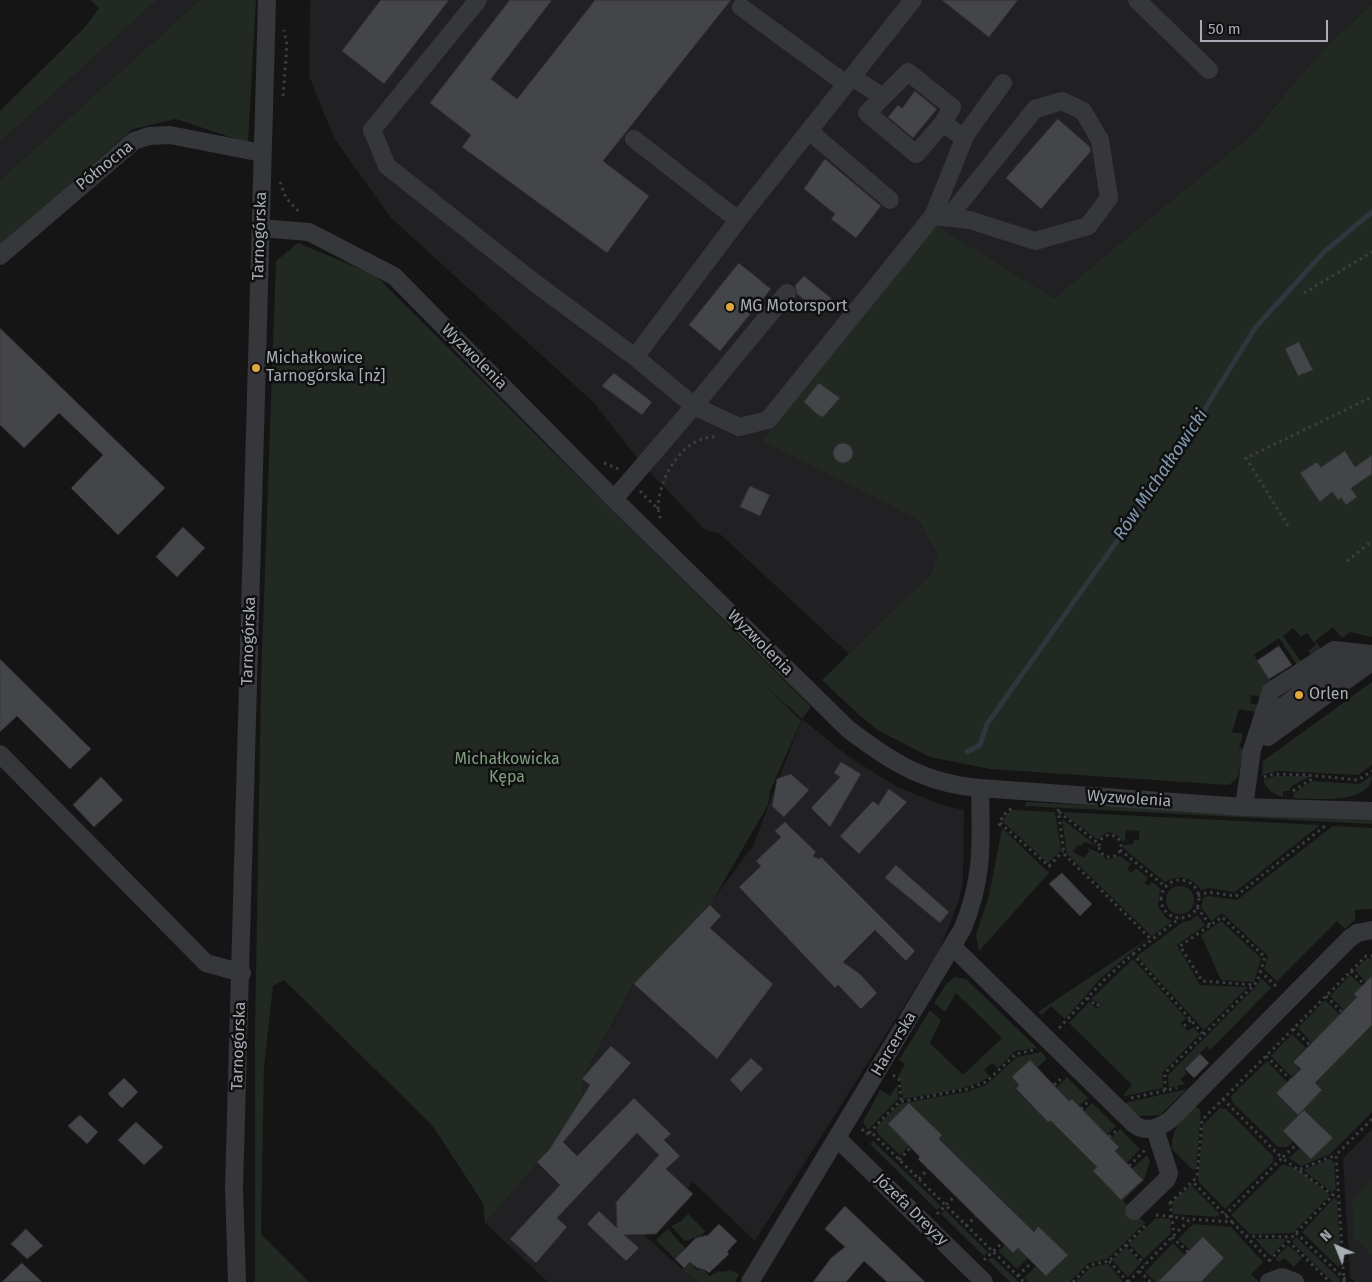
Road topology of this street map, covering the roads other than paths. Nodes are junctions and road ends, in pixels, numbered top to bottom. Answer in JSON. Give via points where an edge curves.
{"nodes":[{"id":1,"x":267,"y":0,"type":"edge"},
{"id":2,"x":478,"y":0,"type":"edge"},
{"id":3,"x":913,"y":0,"type":"edge"},
{"id":4,"x":1137,"y":0,"type":"edge"},
{"id":5,"x":741,"y":6,"type":"dead end"},
{"id":6,"x":1209,"y":70,"type":"dead end"},
{"id":7,"x":849,"y":80,"type":"junction"},
{"id":8,"x":1003,"y":83,"type":"dead end"},
{"id":9,"x":883,"y":97,"type":"junction"},
{"id":10,"x":942,"y":122,"type":"junction"},
{"id":11,"x":809,"y":131,"type":"junction"},
{"id":12,"x":964,"y":138,"type":"junction"},
{"id":13,"x":634,"y":139,"type":"dead end"},
{"id":14,"x":262,"y":153,"type":"junction"},
{"id":15,"x":890,"y":200,"type":"dead end"},
{"id":16,"x":941,"y":217,"type":"junction"},
{"id":17,"x":738,"y":220,"type":"junction"},
{"id":18,"x":260,"y":228,"type":"junction"},
{"id":19,"x":0,"y":256,"type":"edge"},
{"id":20,"x":787,"y":293,"type":"dead end"},
{"id":21,"x":634,"y":357,"type":"junction"},
{"id":22,"x":694,"y":406,"type":"junction"},
{"id":23,"x":614,"y":499,"type":"junction"},
{"id":24,"x":1372,"y":656,"type":"edge"},
{"id":25,"x":1372,"y":661,"type":"edge"},
{"id":26,"x":1252,"y":750,"type":"junction"},
{"id":27,"x":0,"y":754,"type":"edge"},
{"id":28,"x":980,"y":788,"type":"junction"},
{"id":29,"x":1244,"y":808,"type":"junction"},
{"id":30,"x":1372,"y":812,"type":"edge"},
{"id":31,"x":1372,"y":930,"type":"edge"},
{"id":32,"x":953,"y":947,"type":"junction"},
{"id":33,"x":242,"y":972,"type":"junction"},
{"id":34,"x":1155,"y":1129,"type":"junction"},
{"id":35,"x":837,"y":1138,"type":"junction"},
{"id":36,"x":1134,"y":1211,"type":"dead end"},
{"id":37,"x":979,"y":1277,"type":"edge"},
{"id":38,"x":237,"y":1282,"type":"edge"},
{"id":39,"x":750,"y":1282,"type":"edge"}],
"edges":[{"from":1,"to":14,"type":"street","name":"Tarnogórska"},
{"from":2,"to":21,"type":"street","via":[[372,130],[387,166]]},
{"from":3,"to":7,"type":"street"},
{"from":4,"to":6,"type":"street"},
{"from":5,"to":7,"type":"street"},
{"from":7,"to":9,"type":"street"},
{"from":7,"to":11,"type":"street"},
{"from":8,"to":12,"type":"street"},
{"from":9,"to":10,"type":"street","via":[[908,72],[952,107]]},
{"from":9,"to":10,"type":"street","via":[[867,113],[916,154]]},
{"from":10,"to":12,"type":"street"},
{"from":11,"to":15,"type":"street"},
{"from":11,"to":17,"type":"street"},
{"from":12,"to":16,"type":"street"},
{"from":13,"to":17,"type":"street"},
{"from":14,"to":18,"type":"street","name":"Tarnogórska"},
{"from":14,"to":19,"type":"street","name":"Północna","via":[[170,135],[134,141]]},
{"from":16,"to":16,"type":"street","via":[[970,220],[1034,241],[1088,226],[1109,198],[1100,140],[1084,111],[1062,101],[1035,108]]},
{"from":16,"to":22,"type":"street","via":[[768,420],[739,427]]},
{"from":17,"to":21,"type":"street"},
{"from":18,"to":23,"type":"street","name":"Wyzwolenia","via":[[309,232],[394,276]]},
{"from":18,"to":33,"type":"street","name":"Tarnogórska"},
{"from":20,"to":22,"type":"street"},
{"from":21,"to":22,"type":"street"},
{"from":22,"to":23,"type":"street"},
{"from":23,"to":28,"type":"street","name":"Wyzwolenia","via":[[848,729],[876,751],[918,775],[955,786]]},
{"from":24,"to":26,"type":"street","via":[[1341,666],[1282,707]]},
{"from":25,"to":26,"type":"street"},
{"from":26,"to":29,"type":"street"},
{"from":27,"to":33,"type":"street","via":[[206,964]]},
{"from":28,"to":29,"type":"street","name":"Wyzwolenia"},
{"from":28,"to":32,"type":"street","name":"Harcerska","via":[[982,848],[979,874],[970,911]]},
{"from":29,"to":30,"type":"street","name":"Wyzwolenia"},
{"from":31,"to":34,"type":"street","via":[[1349,938],[1170,1120]]},
{"from":32,"to":34,"type":"street","via":[[1135,1125]]},
{"from":32,"to":35,"type":"street","name":"Harcerska"},
{"from":33,"to":38,"type":"street","name":"Tarnogórska","via":[[234,1188]]},
{"from":34,"to":36,"type":"street","via":[[1170,1173]]},
{"from":35,"to":37,"type":"street","name":"Józefa Dreyzy"},
{"from":35,"to":39,"type":"street","name":"Harcerska"}]}
